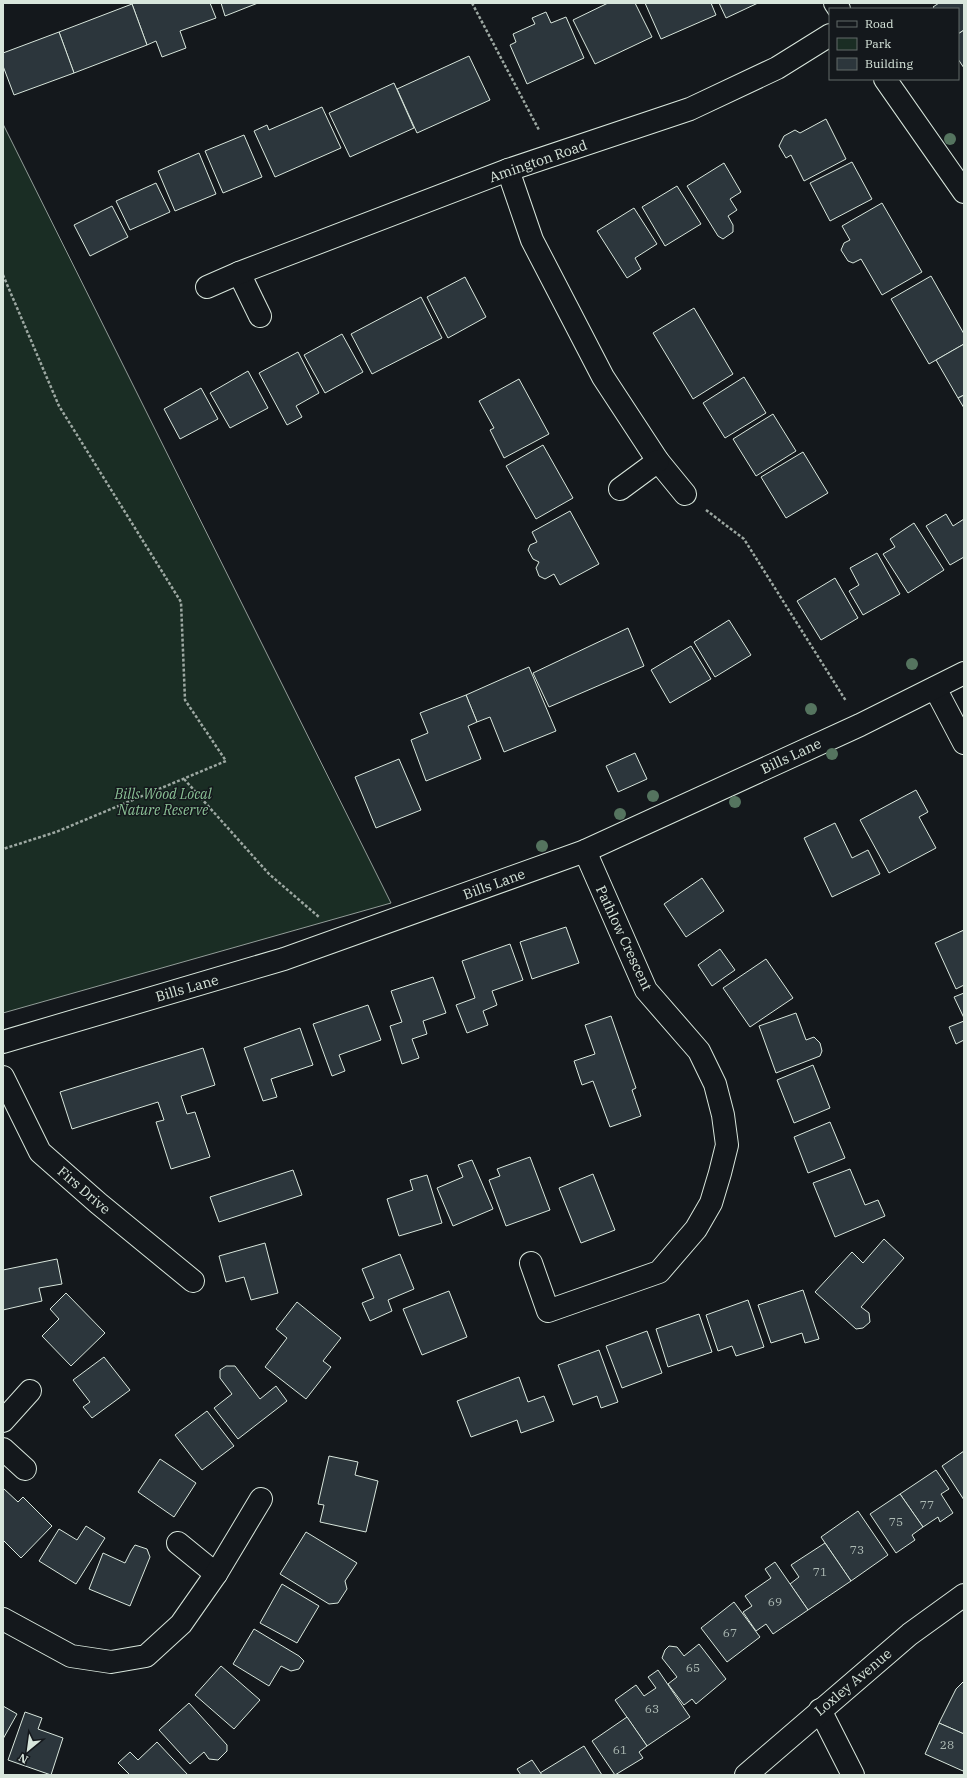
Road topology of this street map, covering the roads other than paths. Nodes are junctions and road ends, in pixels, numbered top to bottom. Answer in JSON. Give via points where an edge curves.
{"nodes":[{"id":1,"x":829,"y":36,"type":"edge"},
{"id":2,"x":886,"y":80,"type":"edge"},
{"id":3,"x":508,"y":170,"type":"junction"},
{"id":4,"x":964,"y":192,"type":"edge"},
{"id":5,"x":239,"y":273,"type":"junction"},
{"id":6,"x":207,"y":287,"type":"dead end"},
{"id":7,"x":260,"y":316,"type":"dead end"},
{"id":8,"x":658,"y":461,"type":"junction"},
{"id":9,"x":620,"y":489,"type":"dead end"},
{"id":10,"x":686,"y":494,"type":"road end"},
{"id":11,"x":964,"y":673,"type":"edge"},
{"id":12,"x":935,"y":688,"type":"junction"},
{"id":13,"x":964,"y":743,"type":"edge"},
{"id":14,"x":585,"y":851,"type":"junction"},
{"id":15,"x":3,"y":1042,"type":"edge"},
{"id":16,"x":3,"y":1077,"type":"edge"},
{"id":17,"x":531,"y":1263,"type":"dead end"},
{"id":18,"x":193,"y":1281,"type":"dead end"},
{"id":19,"x":30,"y":1391,"type":"dead end"},
{"id":20,"x":3,"y":1421,"type":"edge"},
{"id":21,"x":3,"y":1449,"type":"edge"},
{"id":22,"x":24,"y":1469,"type":"dead end"},
{"id":23,"x":261,"y":1499,"type":"dead end"},
{"id":24,"x":178,"y":1543,"type":"dead end"},
{"id":25,"x":216,"y":1574,"type":"junction"},
{"id":26,"x":964,"y":1594,"type":"edge"},
{"id":27,"x":3,"y":1619,"type":"edge"},
{"id":28,"x":820,"y":1710,"type":"junction"},
{"id":29,"x":746,"y":1775,"type":"edge"},
{"id":30,"x":853,"y":1775,"type":"edge"}],
"edges":[{"from":1,"to":3,"type":"street","name":"Amington Road","via":[[777,68],[690,109]]},
{"from":2,"to":4,"type":"street"},
{"from":3,"to":5,"type":"street","name":"Amington Road"},
{"from":3,"to":8,"type":"street","via":[[535,247],[603,377]]},
{"from":5,"to":6,"type":"street","name":"Amington Road"},
{"from":5,"to":7,"type":"street"},
{"from":8,"to":9,"type":"street"},
{"from":8,"to":10,"type":"street"},
{"from":11,"to":12,"type":"street","name":"Bills Lane"},
{"from":12,"to":13,"type":"street"},
{"from":12,"to":14,"type":"street","name":"Bills Lane"},
{"from":14,"to":15,"type":"street","name":"Bills Lane","via":[[284,959]]},
{"from":14,"to":17,"type":"street","name":"Pathlow Crescent","via":[[646,990],[699,1051],[715,1084],[727,1145],[711,1203],[696,1229],[659,1272],[548,1311]]},
{"from":16,"to":18,"type":"street","name":"Firs Drive","via":[[40,1152]]},
{"from":19,"to":20,"type":"street"},
{"from":21,"to":22,"type":"street"},
{"from":23,"to":25,"type":"street"},
{"from":24,"to":25,"type":"street"},
{"from":25,"to":27,"type":"street","via":[[181,1624],[146,1656],[111,1662],[71,1656]]},
{"from":26,"to":28,"type":"street","name":"Loxley Avenue","via":[[910,1634]]},
{"from":28,"to":29,"type":"street","name":"Loxley Avenue"},
{"from":28,"to":30,"type":"street"}]}
